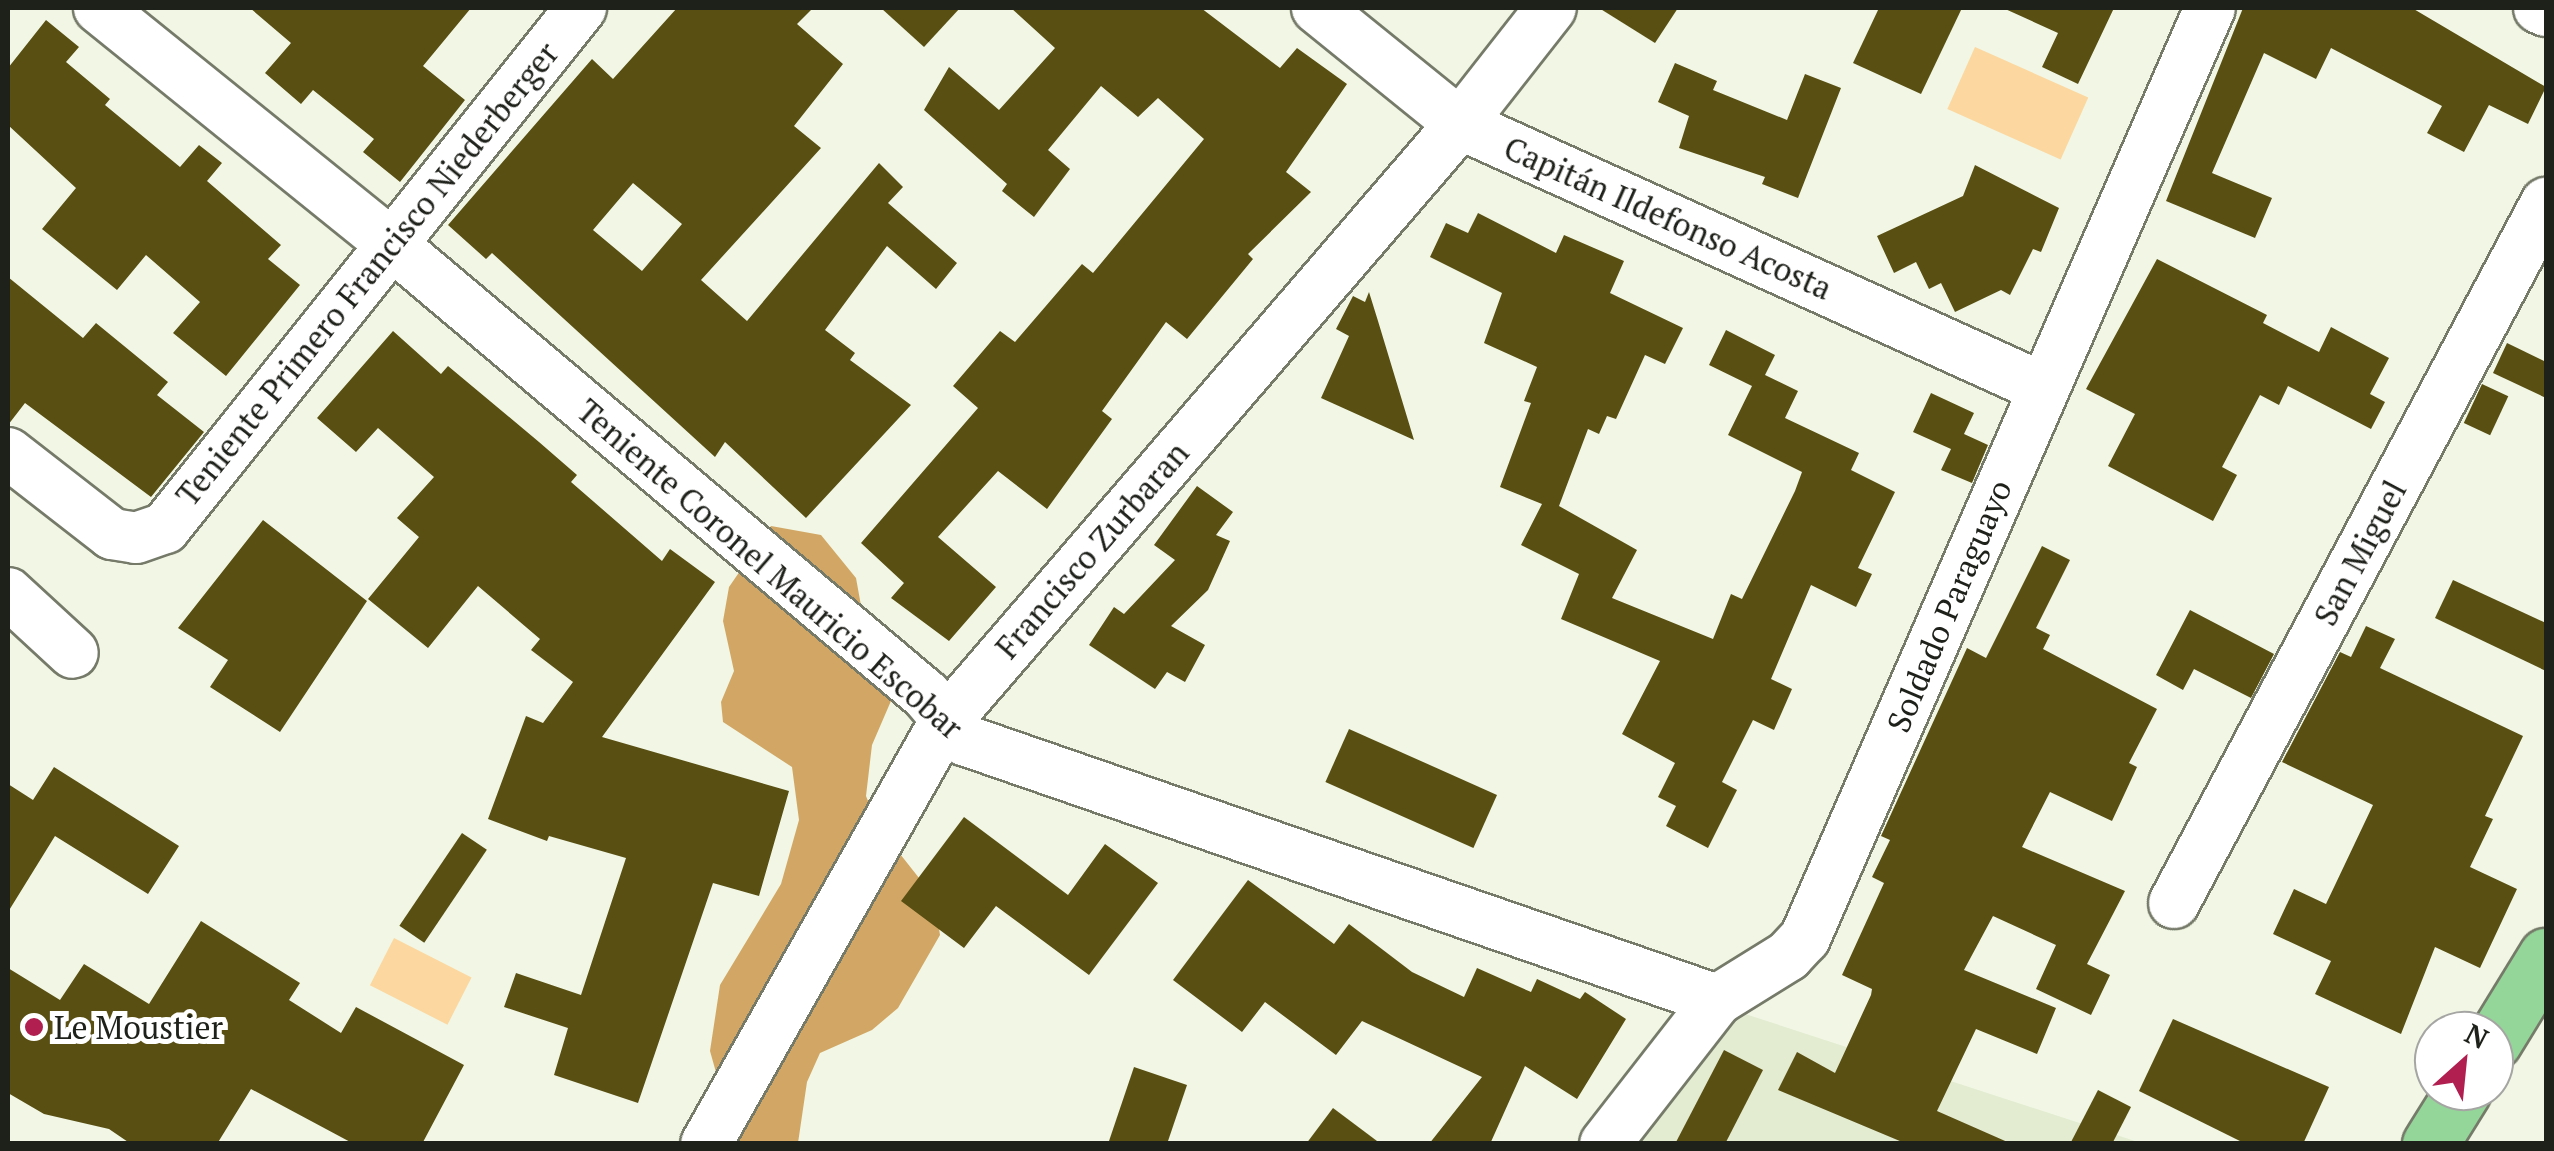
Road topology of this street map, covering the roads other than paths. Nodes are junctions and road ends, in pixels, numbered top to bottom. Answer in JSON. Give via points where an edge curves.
{"nodes":[{"id":1,"x":99,"y":8,"type":"edge"},
{"id":2,"x":581,"y":8,"type":"edge"},
{"id":3,"x":1318,"y":8,"type":"edge"},
{"id":4,"x":1551,"y":8,"type":"edge"},
{"id":5,"x":2210,"y":8,"type":"edge"},
{"id":6,"x":2539,"y":8,"type":"edge"},
{"id":7,"x":2546,"y":11,"type":"edge"},
{"id":8,"x":1460,"y":124,"type":"junction"},
{"id":9,"x":2546,"y":203,"type":"edge"},
{"id":10,"x":389,"y":242,"type":"junction"},
{"id":11,"x":2043,"y":388,"type":"junction"},
{"id":12,"x":8,"y":453,"type":"edge"},
{"id":13,"x":8,"y":593,"type":"edge"},
{"id":14,"x":73,"y":653,"type":"dead end"},
{"id":15,"x":945,"y":722,"type":"junction"},
{"id":16,"x":2174,"y":903,"type":"dead end"},
{"id":17,"x":2546,"y":956,"type":"edge"},
{"id":18,"x":1718,"y":1000,"type":"junction"},
{"id":19,"x":2512,"y":1011,"type":"edge"},
{"id":20,"x":2451,"y":1111,"type":"edge"},
{"id":21,"x":706,"y":1144,"type":"edge"},
{"id":22,"x":1605,"y":1144,"type":"edge"},
{"id":23,"x":2430,"y":1144,"type":"edge"}],
"edges":[{"from":1,"to":10,"type":"street","name":"Teniente Coronel Mauricio Escobar"},
{"from":2,"to":10,"type":"street","name":"Teniente Primero Francisco Niederberger"},
{"from":3,"to":8,"type":"street","name":"Capitán Ildefonso Acosta"},
{"from":4,"to":8,"type":"street","name":"Francisco Zurbaran"},
{"from":5,"to":11,"type":"street","name":"Soldado Paraguayo"},
{"from":6,"to":7,"type":"street"},
{"from":8,"to":11,"type":"street","name":"Capitán Ildefonso Acosta"},
{"from":8,"to":15,"type":"street","name":"Francisco Zurbaran"},
{"from":9,"to":16,"type":"street","name":"San Miguel"},
{"from":10,"to":12,"type":"street","name":"Teniente Primero Francisco Niederberger","via":[[165,528],[150,536],[112,534]]},
{"from":10,"to":15,"type":"street","name":"Teniente Coronel Mauricio Escobar","via":[[926,696]]},
{"from":11,"to":18,"type":"street","name":"Soldado Paraguayo","via":[[1805,938]]},
{"from":13,"to":14,"type":"street"},
{"from":15,"to":18,"type":"street","name":"Teniente Coronel Mauricio Escobar","via":[[972,744]]},
{"from":15,"to":21,"type":"street","name":"Francisco Zurbaran"},
{"from":17,"to":19,"type":"main road"},
{"from":18,"to":22,"type":"street","name":"Soldado Paraguayo"},
{"from":20,"to":23,"type":"main road"}]}
